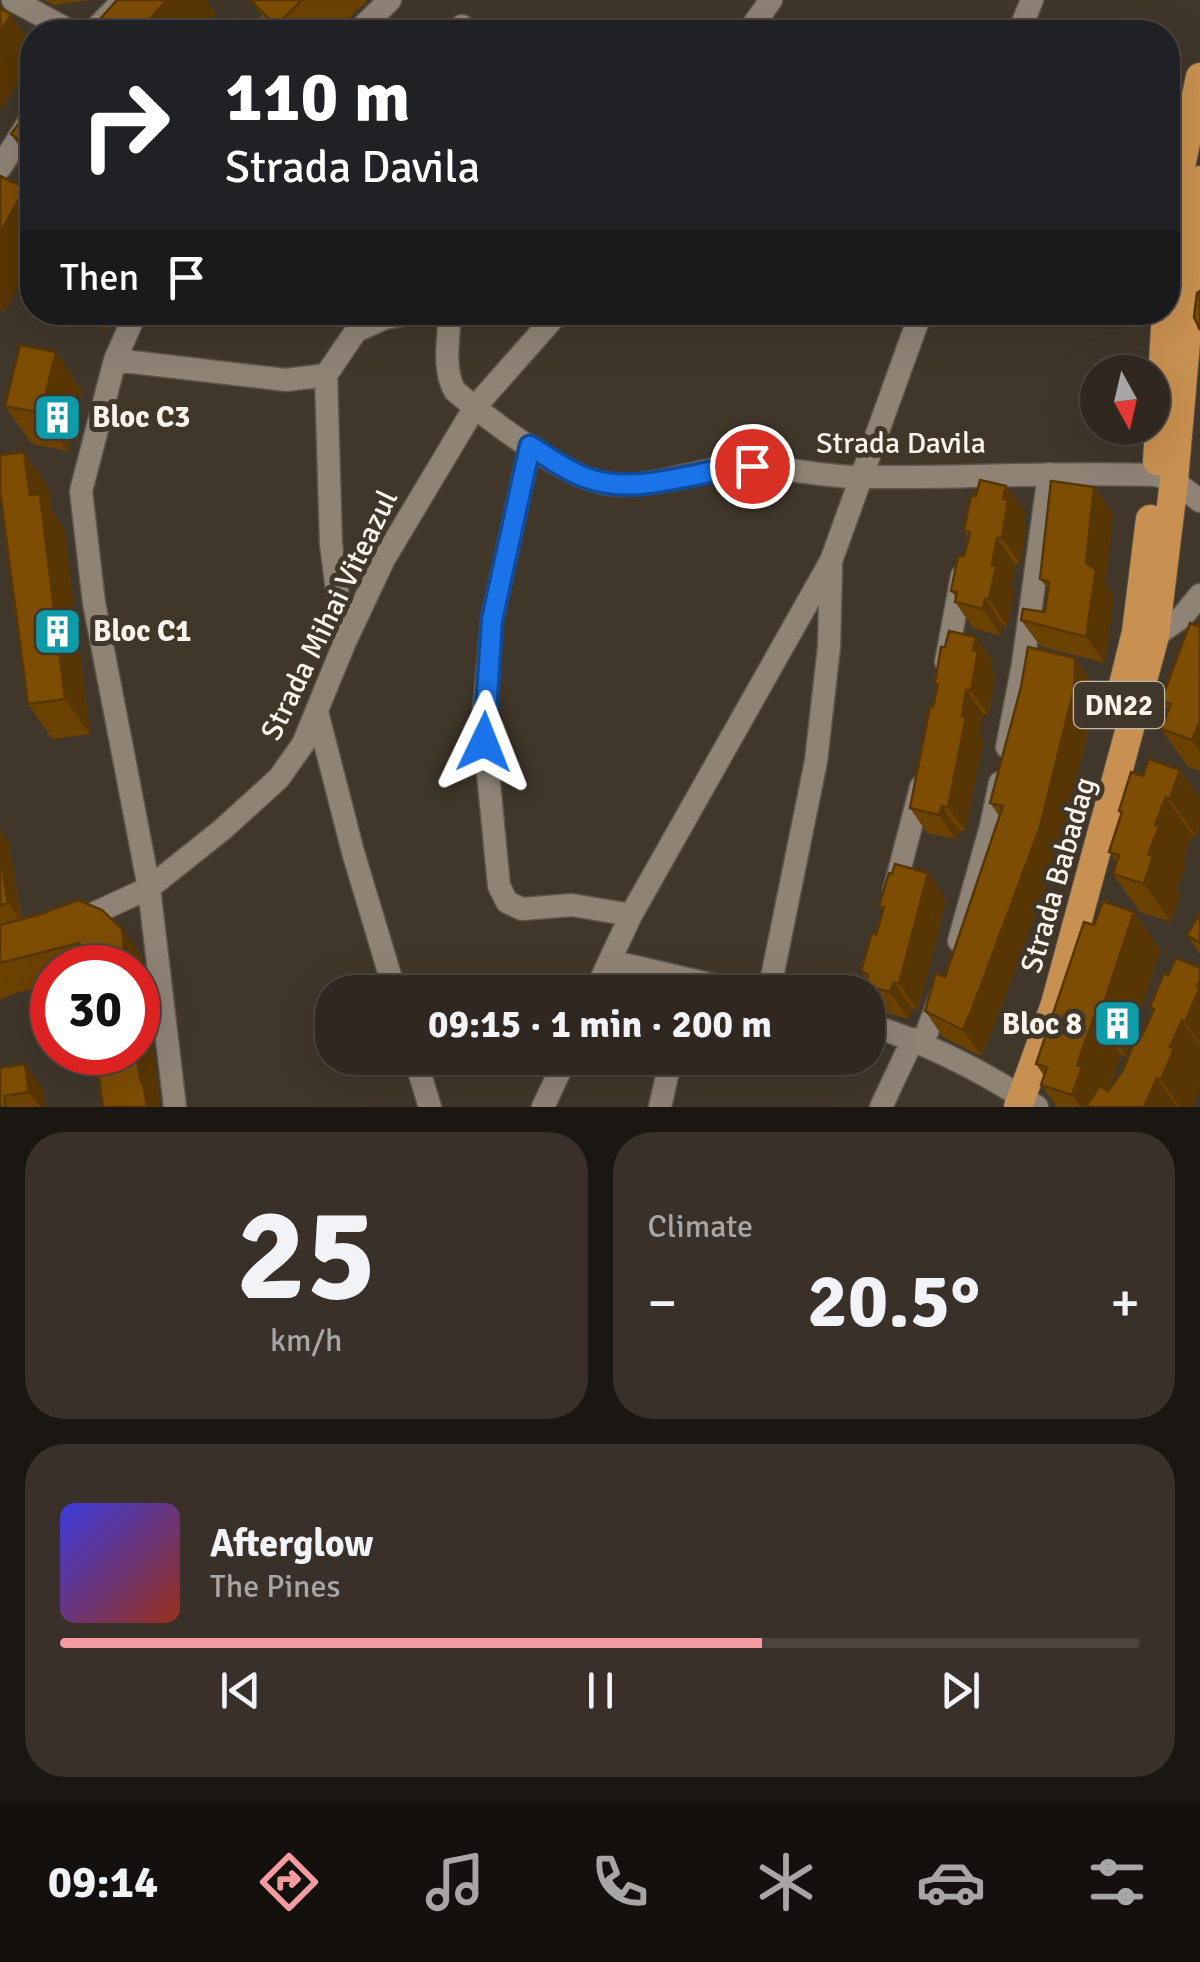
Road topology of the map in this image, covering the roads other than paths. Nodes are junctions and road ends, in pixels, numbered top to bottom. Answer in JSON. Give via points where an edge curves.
{"nodes":[{"id":1,"x":13,"y":0,"type":"edge"},
{"id":2,"x":124,"y":0,"type":"edge"},
{"id":3,"x":295,"y":0,"type":"edge"},
{"id":4,"x":390,"y":0,"type":"edge"},
{"id":5,"x":50,"y":20,"type":"edge"},
{"id":6,"x":104,"y":20,"type":"edge"},
{"id":7,"x":276,"y":20,"type":"edge"},
{"id":8,"x":369,"y":20,"type":"edge"},
{"id":9,"x":1200,"y":76,"type":"edge"},
{"id":10,"x":20,"y":136,"type":"edge"},
{"id":11,"x":0,"y":168,"type":"edge"},
{"id":12,"x":1194,"y":183,"type":"edge"},
{"id":13,"x":1180,"y":243,"type":"edge"},
{"id":14,"x":131,"y":325,"type":"edge"},
{"id":15,"x":370,"y":325,"type":"edge"},
{"id":16,"x":450,"y":325,"type":"edge"},
{"id":17,"x":548,"y":325,"type":"edge"},
{"id":18,"x":916,"y":325,"type":"edge"},
{"id":19,"x":1166,"y":325,"type":"edge"},
{"id":20,"x":116,"y":360,"type":"junction"},
{"id":21,"x":326,"y":375,"type":"junction"},
{"id":22,"x":475,"y":407,"type":"junction"},
{"id":23,"x":530,"y":446,"type":"junction"},
{"id":24,"x":1049,"y":474,"type":"junction"},
{"id":25,"x":861,"y":477,"type":"junction"},
{"id":26,"x":1165,"y":478,"type":"junction"},
{"id":27,"x":1200,"y":500,"type":"edge"},
{"id":28,"x":968,"y":547,"type":"edge"},
{"id":29,"x":832,"y":561,"type":"junction"},
{"id":30,"x":1200,"y":595,"type":"edge"},
{"id":31,"x":1155,"y":636,"type":"junction"},
{"id":32,"x":344,"y":644,"type":"junction"},
{"id":33,"x":940,"y":692,"type":"edge"},
{"id":34,"x":317,"y":712,"type":"junction"},
{"id":35,"x":925,"y":766,"type":"edge"},
{"id":36,"x":149,"y":888,"type":"junction"},
{"id":37,"x":631,"y":915,"type":"junction"},
{"id":38,"x":887,"y":916,"type":"edge"},
{"id":39,"x":55,"y":930,"type":"edge"},
{"id":40,"x":610,"y":961,"type":"junction"},
{"id":41,"x":391,"y":975,"type":"edge"},
{"id":42,"x":603,"y":975,"type":"edge"},
{"id":43,"x":653,"y":975,"type":"edge"},
{"id":44,"x":772,"y":975,"type":"edge"},
{"id":45,"x":885,"y":1028,"type":"edge"},
{"id":46,"x":920,"y":1036,"type":"junction"},
{"id":47,"x":420,"y":1075,"type":"edge"},
{"id":48,"x":558,"y":1075,"type":"edge"},
{"id":49,"x":667,"y":1075,"type":"edge"},
{"id":50,"x":1018,"y":1101,"type":"edge"},
{"id":51,"x":176,"y":1107,"type":"edge"},
{"id":52,"x":430,"y":1107,"type":"edge"},
{"id":53,"x":543,"y":1107,"type":"edge"},
{"id":54,"x":660,"y":1107,"type":"edge"},
{"id":55,"x":881,"y":1107,"type":"edge"}],
"edges":[{"from":1,"to":5,"type":"street"},
{"from":2,"to":6,"type":"street"},
{"from":3,"to":7,"type":"street"},
{"from":4,"to":8,"type":"street"},
{"from":9,"to":12,"type":"main road","name":"Strada Babadag"},
{"from":10,"to":11,"type":"street"},
{"from":12,"to":13,"type":"main road","name":"Strada Babadag"},
{"from":12,"to":26,"type":"main road","name":"Strada Babadag"},
{"from":14,"to":20,"type":"street"},
{"from":15,"to":21,"type":"street","via":[[356,332]]},
{"from":16,"to":22,"type":"street","name":"Strada Davila","via":[[449,382]]},
{"from":17,"to":22,"type":"street","name":"Strada Mihai Viteazul"},
{"from":18,"to":25,"type":"street"},
{"from":19,"to":26,"type":"main road","name":"Strada Babadag","number":"DN22"},
{"from":20,"to":21,"type":"street","via":[[286,380]]},
{"from":20,"to":36,"type":"street","via":[[82,492],[94,603]]},
{"from":21,"to":32,"type":"street","via":[[331,544]]},
{"from":22,"to":23,"type":"street","name":"Strada Davila"},
{"from":22,"to":32,"type":"street","name":"Strada Mihai Viteazul","via":[[384,559]]},
{"from":23,"to":25,"type":"street","name":"Strada Davila","via":[[582,477],[623,485],[752,466]]},
{"from":23,"to":37,"type":"street","via":[[492,620],[483,722],[499,886],[506,902],[522,909],[572,905]]},
{"from":24,"to":25,"type":"street","name":"Strada Davila","via":[[980,483]]},
{"from":24,"to":26,"type":"street","name":"Strada Davila"},
{"from":24,"to":46,"type":"street","via":[[992,826],[952,966]]},
{"from":25,"to":29,"type":"street"},
{"from":26,"to":27,"type":"street"},
{"from":26,"to":31,"type":"main road","name":"Strada Babadag"},
{"from":26,"to":50,"type":"main road","name":"Strada Babadag","number":"DN22","via":[[1136,632]]},
{"from":28,"to":33,"type":"street"},
{"from":29,"to":37,"type":"street"},
{"from":29,"to":44,"type":"street","via":[[816,761]]},
{"from":30,"to":31,"type":"street"},
{"from":31,"to":50,"type":"main road","name":"Strada Babadag","via":[[1055,1004]]},
{"from":32,"to":34,"type":"street","name":"Strada Mihai Viteazul"},
{"from":34,"to":36,"type":"street","name":"Strada Mihai Viteazul","via":[[279,778]]},
{"from":34,"to":41,"type":"street"},
{"from":35,"to":38,"type":"street"},
{"from":36,"to":39,"type":"street","name":"Strada Mihai Viteazul"},
{"from":36,"to":51,"type":"street"},
{"from":37,"to":40,"type":"street"},
{"from":40,"to":42,"type":"street"},
{"from":40,"to":43,"type":"street"},
{"from":45,"to":46,"type":"street"},
{"from":46,"to":50,"type":"street"},
{"from":46,"to":55,"type":"street"},
{"from":47,"to":52,"type":"street"},
{"from":48,"to":53,"type":"street"},
{"from":49,"to":54,"type":"street"}]}
